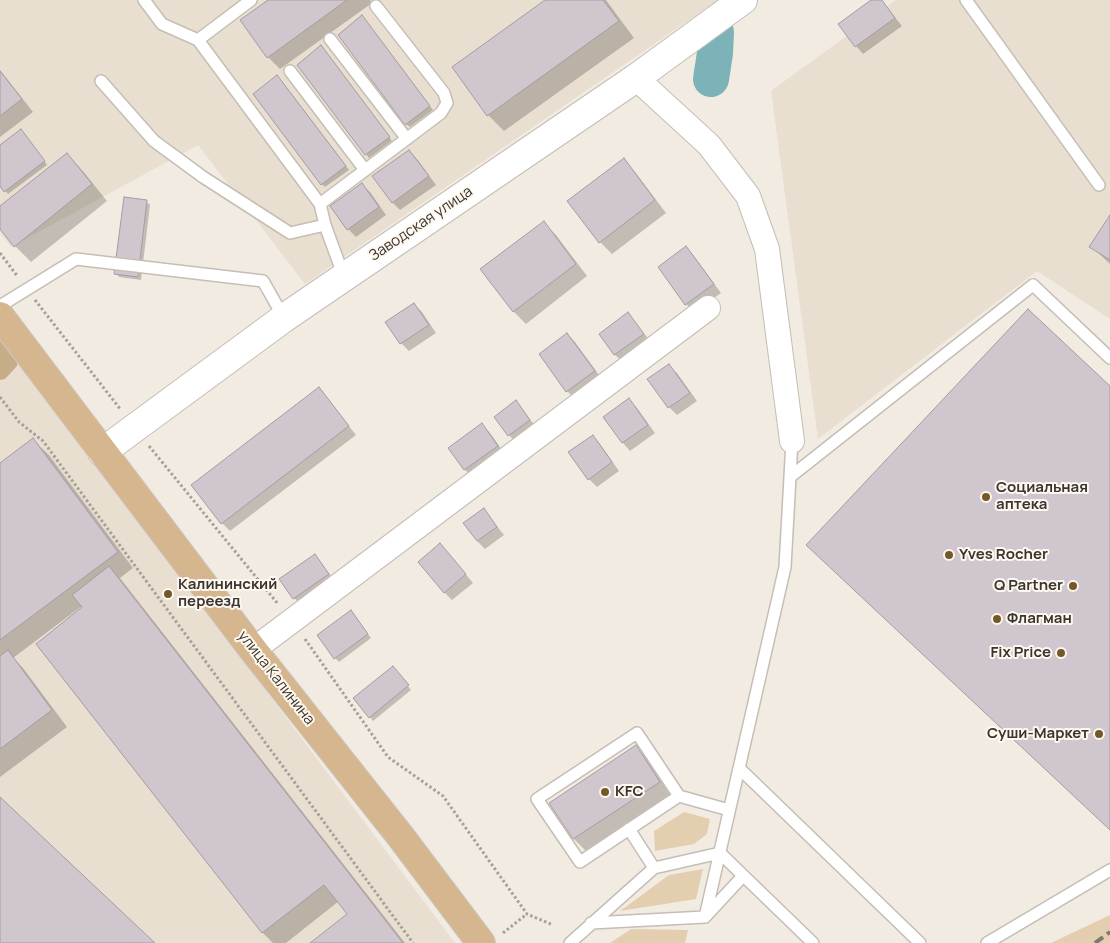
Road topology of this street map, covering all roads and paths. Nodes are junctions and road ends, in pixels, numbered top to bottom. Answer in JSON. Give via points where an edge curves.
{"nodes":[{"id":1,"x":144,"y":0,"type":"edge"},
{"id":2,"x":251,"y":0,"type":"edge"},
{"id":3,"x":743,"y":0,"type":"edge"},
{"id":4,"x":966,"y":0,"type":"edge"},
{"id":5,"x":376,"y":6,"type":"dead end"},
{"id":6,"x":198,"y":40,"type":"junction"},
{"id":7,"x":330,"y":40,"type":"dead end"},
{"id":8,"x":290,"y":71,"type":"dead end"},
{"id":9,"x":636,"y":78,"type":"junction"},
{"id":10,"x":101,"y":81,"type":"dead end"},
{"id":11,"x":407,"y":139,"type":"junction"},
{"id":12,"x":365,"y":170,"type":"junction"},
{"id":13,"x":1099,"y":185,"type":"dead end"},
{"id":14,"x":320,"y":204,"type":"junction"},
{"id":15,"x":325,"y":225,"type":"junction"},
{"id":16,"x":0,"y":253,"type":"edge"},
{"id":17,"x":344,"y":277,"type":"junction"},
{"id":18,"x":27,"y":290,"type":"junction"},
{"id":19,"x":0,"y":306,"type":"edge"},
{"id":20,"x":708,"y":308,"type":"dead end"},
{"id":21,"x":0,"y":316,"type":"edge"},
{"id":22,"x":284,"y":318,"type":"junction"},
{"id":23,"x":1110,"y":358,"type":"edge"},
{"id":24,"x":0,"y":397,"type":"edge"},
{"id":25,"x":135,"y":428,"type":"junction"},
{"id":26,"x":792,"y":441,"type":"joint"},
{"id":27,"x":102,"y":452,"type":"junction"},
{"id":28,"x":790,"y":477,"type":"junction"},
{"id":29,"x":292,"y":621,"type":"junction"},
{"id":30,"x":253,"y":650,"type":"junction"},
{"id":31,"x":739,"y":768,"type":"junction"},
{"id":32,"x":679,"y":796,"type":"junction"},
{"id":33,"x":730,"y":810,"type":"junction"},
{"id":34,"x":629,"y":828,"type":"junction"},
{"id":35,"x":720,"y":853,"type":"junction"},
{"id":36,"x":654,"y":868,"type":"junction"},
{"id":37,"x":1110,"y":870,"type":"edge"},
{"id":38,"x":743,"y":876,"type":"junction"},
{"id":39,"x":527,"y":914,"type":"junction"},
{"id":40,"x":705,"y":917,"type":"junction"},
{"id":41,"x":591,"y":923,"type":"junction"},
{"id":42,"x":552,"y":925,"type":"dead end"},
{"id":43,"x":492,"y":938,"type":"edge"},
{"id":44,"x":413,"y":943,"type":"edge"},
{"id":45,"x":570,"y":943,"type":"edge"},
{"id":46,"x":813,"y":943,"type":"edge"},
{"id":47,"x":920,"y":943,"type":"edge"},
{"id":48,"x":987,"y":943,"type":"edge"}],
"edges":[{"from":1,"to":6,"type":"lane","via":[[162,24]]},
{"from":2,"to":6,"type":"lane"},
{"from":3,"to":9,"type":"street","name":"Заводская улица"},
{"from":4,"to":13,"type":"lane"},
{"from":5,"to":11,"type":"lane","via":[[444,93],[447,103],[441,113]]},
{"from":6,"to":14,"type":"lane"},
{"from":7,"to":11,"type":"lane"},
{"from":8,"to":12,"type":"lane"},
{"from":9,"to":17,"type":"street","name":"Заводская улица"},
{"from":9,"to":26,"type":"street","via":[[709,145],[748,196],[766,249]]},
{"from":10,"to":15,"type":"lane","via":[[154,141],[290,233]]},
{"from":11,"to":12,"type":"lane"},
{"from":12,"to":14,"type":"lane"},
{"from":14,"to":15,"type":"lane"},
{"from":15,"to":17,"type":"lane"},
{"from":16,"to":18,"type":"path"},
{"from":17,"to":22,"type":"street","name":"Заводская улица"},
{"from":18,"to":19,"type":"lane"},
{"from":18,"to":22,"type":"lane","via":[[76,259],[264,281]]},
{"from":18,"to":25,"type":"path"},
{"from":20,"to":29,"type":"street"},
{"from":21,"to":27,"type":"main road","name":"улица Калинина"},
{"from":22,"to":25,"type":"street","name":"Заводская улица"},
{"from":23,"to":28,"type":"lane","via":[[1033,284]]},
{"from":24,"to":44,"type":"path","via":[[19,422],[43,441]]},
{"from":25,"to":27,"type":"street","name":"Заводская улица"},
{"from":25,"to":29,"type":"path"},
{"from":26,"to":28,"type":"lane"},
{"from":27,"to":30,"type":"main road","name":"улица Калинина"},
{"from":28,"to":31,"type":"lane","via":[[786,567]]},
{"from":29,"to":30,"type":"street"},
{"from":29,"to":39,"type":"path","via":[[388,757],[443,796]]},
{"from":30,"to":43,"type":"main road","name":"улица Калинина","via":[[401,837]]},
{"from":31,"to":33,"type":"lane"},
{"from":31,"to":47,"type":"lane"},
{"from":32,"to":33,"type":"lane"},
{"from":32,"to":34,"type":"lane"},
{"from":32,"to":34,"type":"lane","via":[[637,733],[537,799],[580,862]]},
{"from":33,"to":35,"type":"lane"},
{"from":34,"to":36,"type":"lane"},
{"from":35,"to":36,"type":"lane"},
{"from":35,"to":38,"type":"lane"},
{"from":35,"to":40,"type":"lane"},
{"from":36,"to":41,"type":"lane"},
{"from":37,"to":48,"type":"lane"},
{"from":38,"to":40,"type":"lane"},
{"from":38,"to":46,"type":"lane"},
{"from":39,"to":42,"type":"path"},
{"from":39,"to":43,"type":"path"},
{"from":40,"to":41,"type":"lane"},
{"from":41,"to":45,"type":"lane"}]}
